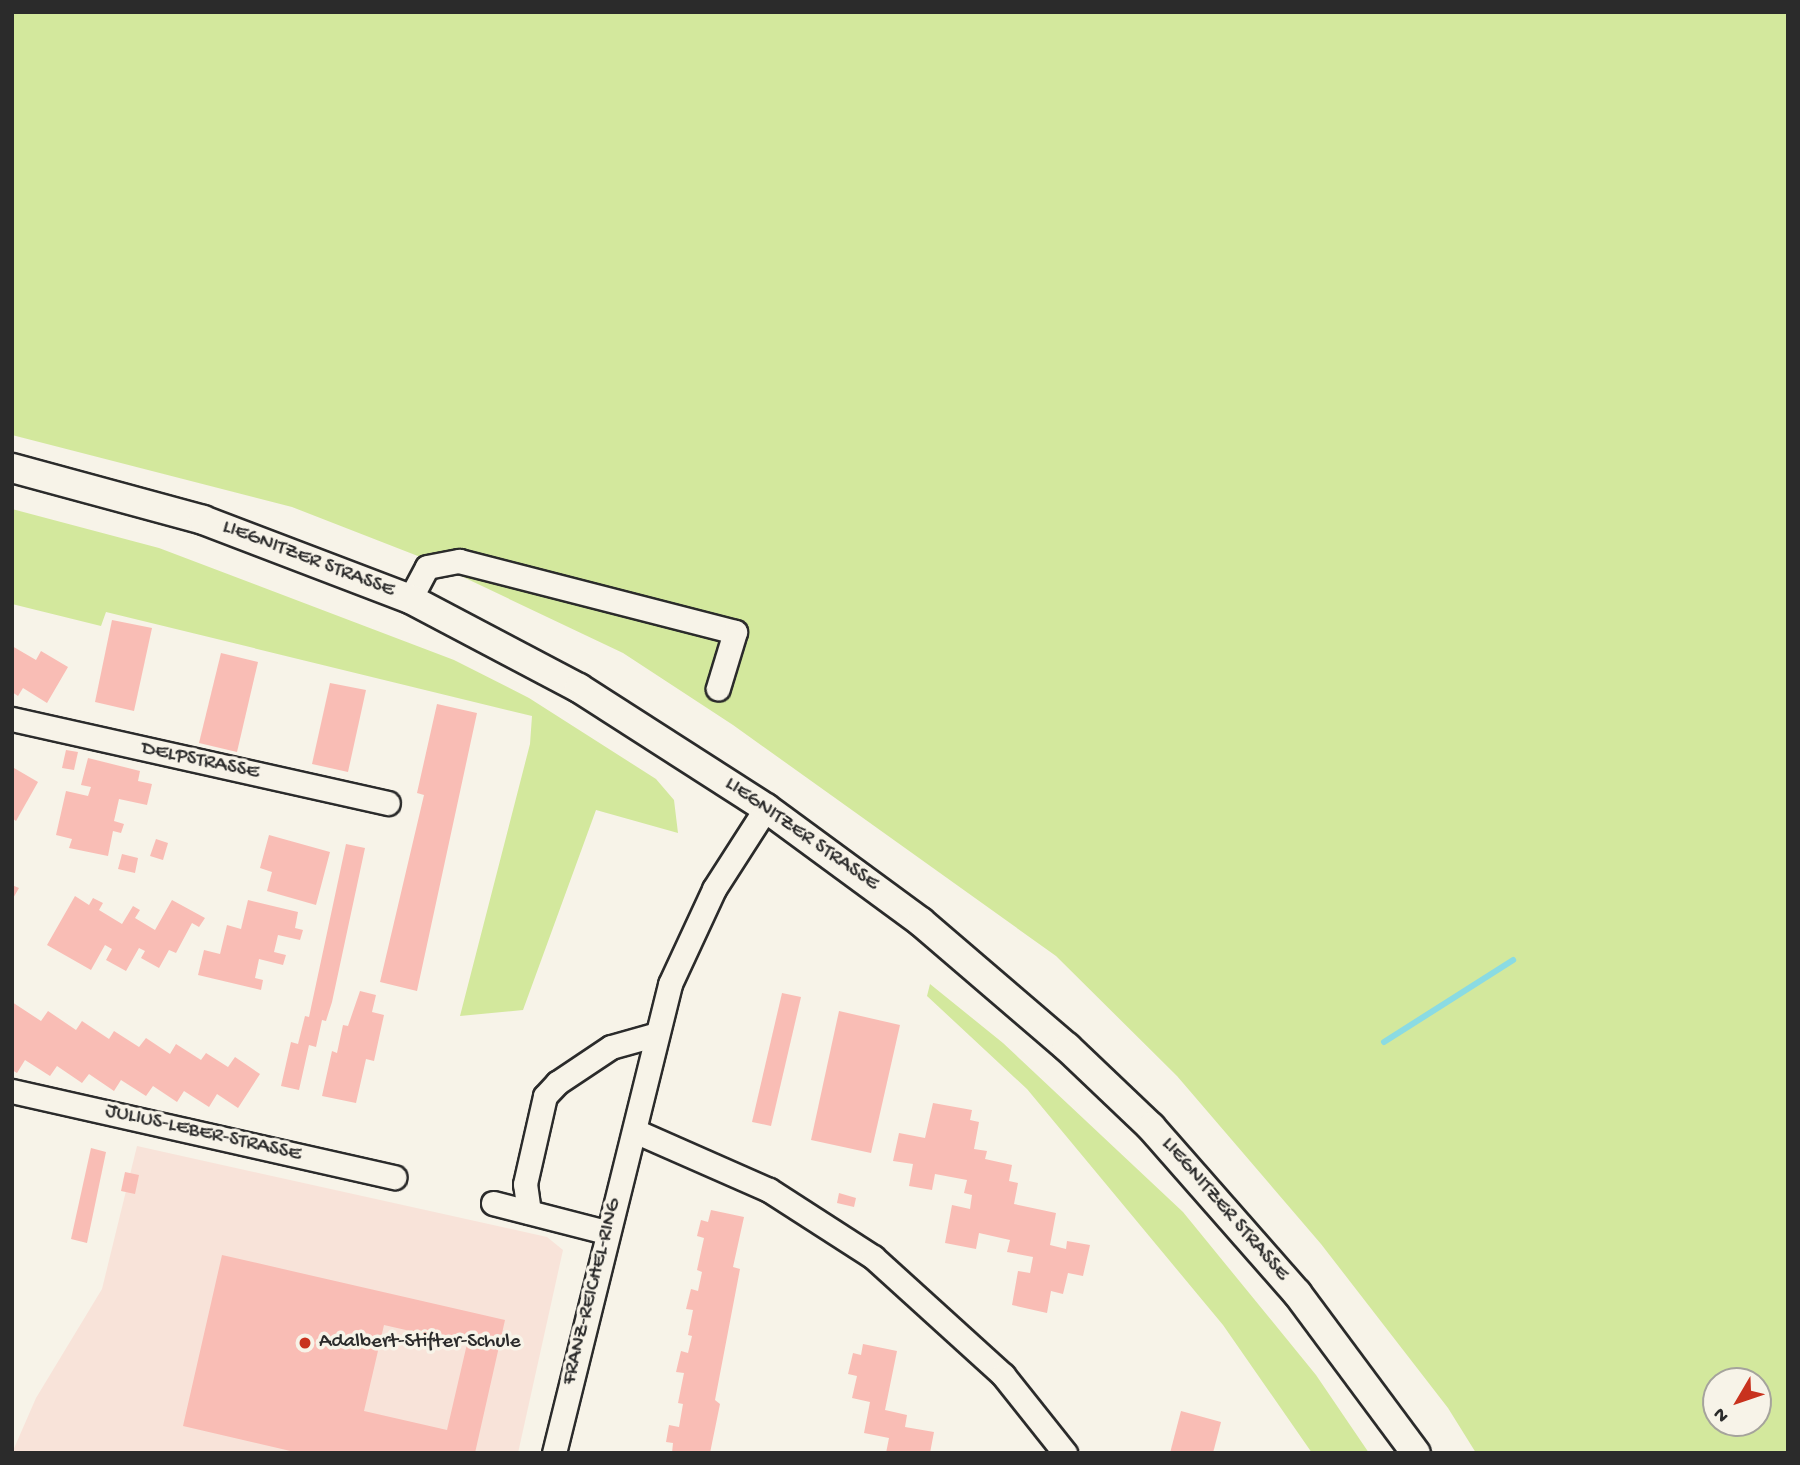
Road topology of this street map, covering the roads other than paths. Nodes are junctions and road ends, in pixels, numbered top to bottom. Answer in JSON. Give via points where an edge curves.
{"nodes":[{"id":1,"x":12,"y":468,"type":"edge"},
{"id":2,"x":410,"y":599,"type":"junction"},
{"id":3,"x":718,"y":688,"type":"dead end"},
{"id":4,"x":12,"y":719,"type":"edge"},
{"id":5,"x":388,"y":803,"type":"dead end"},
{"id":6,"x":766,"y":808,"type":"junction"},
{"id":7,"x":654,"y":1035,"type":"junction"},
{"id":8,"x":12,"y":1091,"type":"edge"},
{"id":9,"x":635,"y":1131,"type":"junction"},
{"id":10,"x":394,"y":1177,"type":"dead end"},
{"id":11,"x":493,"y":1203,"type":"dead end"},
{"id":12,"x":529,"y":1212,"type":"junction"},
{"id":13,"x":606,"y":1232,"type":"junction"},
{"id":14,"x":554,"y":1453,"type":"edge"},
{"id":15,"x":1065,"y":1453,"type":"edge"},
{"id":16,"x":1416,"y":1453,"type":"edge"}],
"edges":[{"from":1,"to":2,"type":"main road","name":"LIEGNITZER STRASSE","via":[[203,520]]},
{"from":2,"to":3,"type":"street","via":[[427,567],[459,561],[735,632]]},
{"from":2,"to":6,"type":"main road","name":"LIEGNITZER STRASSE","via":[[579,688]]},
{"from":4,"to":5,"type":"street","name":"DELPSTRASSE"},
{"from":6,"to":7,"type":"street","name":"FRANZ-REICHEL-RING","via":[[690,936]]},
{"from":6,"to":16,"type":"main road","name":"LIEGNITZER STRASSE","via":[[921,922],[1067,1047],[1151,1127],[1297,1293]]},
{"from":7,"to":9,"type":"street","name":"FRANZ-REICHEL-RING"},
{"from":7,"to":12,"type":"street","via":[[611,1047],[545,1096],[525,1184]]},
{"from":8,"to":10,"type":"street","name":"JULIUS-LEBER-STRASSE"},
{"from":9,"to":13,"type":"street","name":"FRANZ-REICHEL-RING"},
{"from":9,"to":15,"type":"street","via":[[769,1190],[873,1257],[993,1365]]},
{"from":11,"to":12,"type":"street"},
{"from":12,"to":13,"type":"street"},
{"from":13,"to":14,"type":"street","name":"FRANZ-REICHEL-RING"}]}
